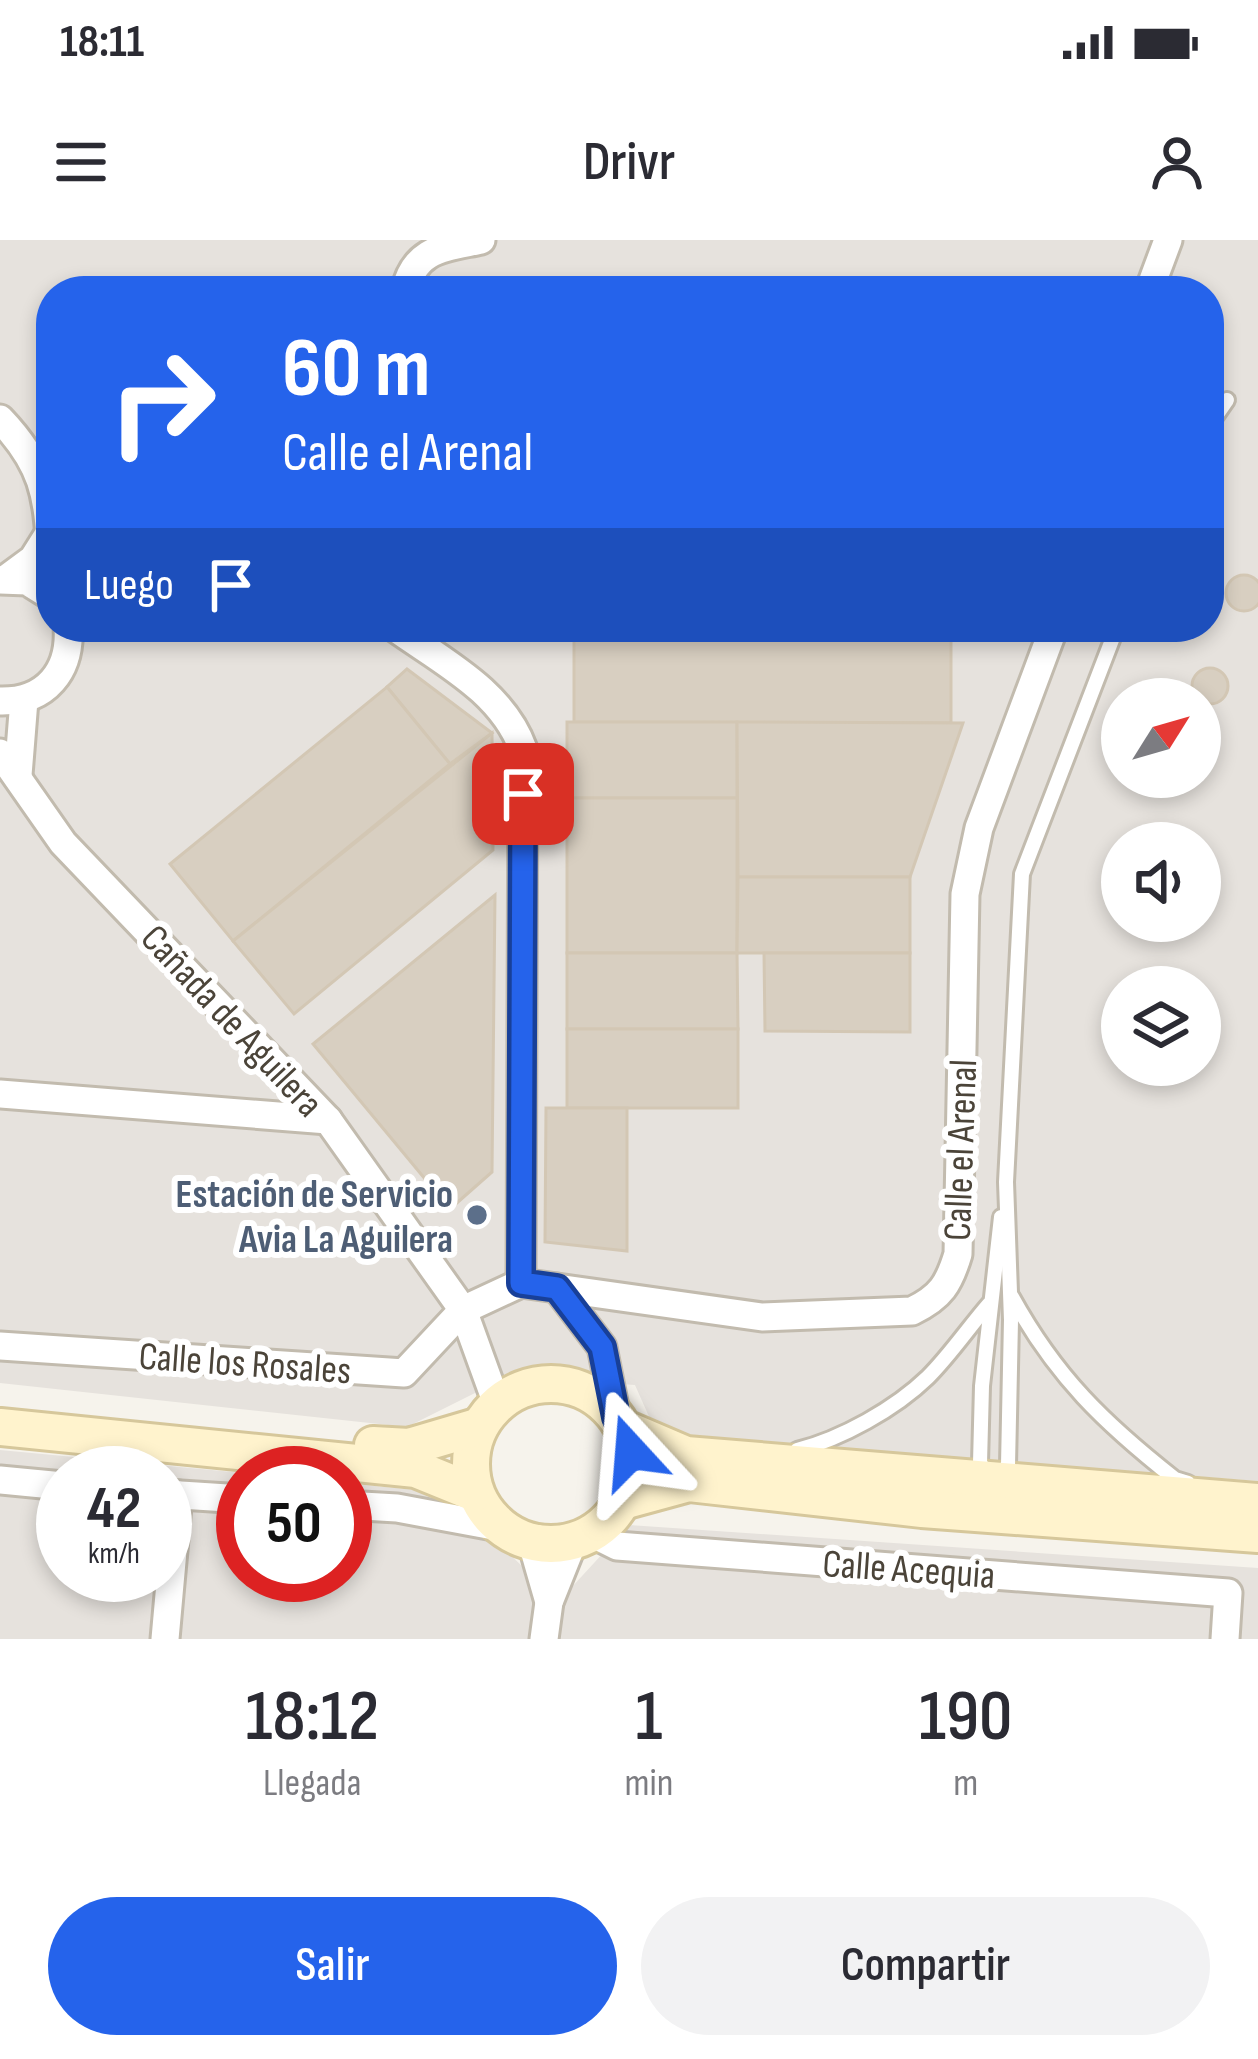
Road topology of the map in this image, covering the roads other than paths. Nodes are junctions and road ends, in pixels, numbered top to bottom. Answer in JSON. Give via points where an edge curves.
{"nodes":[{"id":1,"x":481,"y":240,"type":"edge"},
{"id":2,"x":1168,"y":240,"type":"edge"},
{"id":3,"x":409,"y":276,"type":"edge"},
{"id":4,"x":1155,"y":276,"type":"edge"},
{"id":5,"x":1227,"y":400,"type":"dead end"},
{"id":6,"x":1224,"y":404,"type":"edge"},
{"id":7,"x":0,"y":419,"type":"edge"},
{"id":8,"x":36,"y":467,"type":"edge"},
{"id":9,"x":36,"y":554,"type":"edge"},
{"id":10,"x":4,"y":579,"type":"edge"},
{"id":11,"x":36,"y":586,"type":"edge"},
{"id":12,"x":69,"y":642,"type":"edge"},
{"id":13,"x":415,"y":642,"type":"edge"},
{"id":14,"x":1048,"y":642,"type":"edge"},
{"id":15,"x":1111,"y":642,"type":"edge"},
{"id":16,"x":12,"y":700,"type":"edge"},
{"id":17,"x":9,"y":764,"type":"edge"},
{"id":18,"x":0,"y":1094,"type":"edge"},
{"id":19,"x":328,"y":1120,"type":"junction"},
{"id":20,"x":1006,"y":1182,"type":"junction"},
{"id":21,"x":521,"y":1283,"type":"junction"},
{"id":22,"x":557,"y":1288,"type":"junction"},
{"id":23,"x":1010,"y":1292,"type":"junction"},
{"id":24,"x":989,"y":1304,"type":"junction"},
{"id":25,"x":463,"y":1310,"type":"junction"},
{"id":26,"x":0,"y":1346,"type":"edge"},
{"id":27,"x":488,"y":1415,"type":"junction"},
{"id":28,"x":619,"y":1423,"type":"junction"},
{"id":29,"x":0,"y":1427,"type":"edge"},
{"id":30,"x":76,"y":1434,"type":"junction"},
{"id":31,"x":753,"y":1462,"type":"junction"},
{"id":32,"x":0,"y":1480,"type":"edge"},
{"id":33,"x":36,"y":1483,"type":"edge"},
{"id":34,"x":994,"y":1483,"type":"junction"},
{"id":35,"x":475,"y":1493,"type":"junction"},
{"id":36,"x":776,"y":1493,"type":"junction"},
{"id":37,"x":1258,"y":1501,"type":"edge"},
{"id":38,"x":623,"y":1502,"type":"junction"},
{"id":39,"x":372,"y":1507,"type":"edge"},
{"id":40,"x":499,"y":1527,"type":"junction"},
{"id":41,"x":1242,"y":1533,"type":"edge"},
{"id":42,"x":583,"y":1538,"type":"junction"},
{"id":43,"x":532,"y":1543,"type":"junction"},
{"id":44,"x":167,"y":1602,"type":"edge"},
{"id":45,"x":550,"y":1602,"type":"junction"},
{"id":46,"x":165,"y":1639,"type":"edge"},
{"id":47,"x":544,"y":1639,"type":"edge"},
{"id":48,"x":1225,"y":1639,"type":"edge"}],
"edges":[{"from":1,"to":3,"type":"street","via":[[432,250]]},
{"from":2,"to":4,"type":"street"},
{"from":5,"to":6,"type":"lane"},
{"from":7,"to":8,"type":"street"},
{"from":9,"to":10,"type":"street"},
{"from":10,"to":11,"type":"street"},
{"from":12,"to":16,"type":"street","name":"Cañada de Aguilera","via":[[59,676],[44,691]]},
{"from":13,"to":21,"type":"street","via":[[499,703],[523,749]]},
{"from":14,"to":22,"type":"street","name":"Calle el Arenal","via":[[979,828],[965,894],[958,1254],[949,1285],[912,1312],[762,1317]]},
{"from":15,"to":20,"type":"lane","via":[[1022,874]]},
{"from":16,"to":17,"type":"street","name":"Cañada de Aguilera"},
{"from":17,"to":19,"type":"street","name":"Cañada de Aguilera","via":[[63,843]]},
{"from":18,"to":19,"type":"street"},
{"from":19,"to":25,"type":"street","name":"Cañada de Aguilera"},
{"from":20,"to":23,"type":"lane"},
{"from":20,"to":24,"type":"lane"},
{"from":21,"to":22,"type":"street","name":"Calle el Arenal"},
{"from":21,"to":25,"type":"street"},
{"from":22,"to":28,"type":"street","via":[[602,1347]]},
{"from":23,"to":34,"type":"lane","via":[[1008,1465]]},
{"from":23,"to":37,"type":"lane","via":[[1107,1425],[1175,1479]]},
{"from":24,"to":31,"type":"lane","via":[[927,1378],[882,1410],[821,1444]]},
{"from":24,"to":34,"type":"lane","via":[[980,1463]]},
{"from":25,"to":26,"type":"street","name":"Calle los Rosales","via":[[404,1372]]},
{"from":25,"to":27,"type":"street","name":"Cañada de Aguilera"},
{"from":27,"to":28,"type":"main road","via":[[519,1390],[559,1385],[597,1398]]},
{"from":27,"to":30,"type":"main road","via":[[409,1447]]},
{"from":27,"to":35,"type":"main road","via":[[472,1447]]},
{"from":28,"to":31,"type":"main road","via":[[686,1455]]},
{"from":28,"to":38,"type":"main road","via":[[631,1452]]},
{"from":29,"to":30,"type":"main road"},
{"from":30,"to":35,"type":"main road","via":[[416,1469]]},
{"from":31,"to":34,"type":"main road"},
{"from":32,"to":33,"type":"street"},
{"from":34,"to":36,"type":"lane","via":[[975,1496]]},
{"from":34,"to":37,"type":"main road"},
{"from":34,"to":41,"type":"lane","via":[[1013,1502],[1140,1512]]},
{"from":35,"to":40,"type":"main road"},
{"from":36,"to":38,"type":"main road","via":[[689,1483]]},
{"from":36,"to":41,"type":"main road"},
{"from":38,"to":42,"type":"main road"},
{"from":39,"to":40,"type":"street"},
{"from":40,"to":43,"type":"main road"},
{"from":42,"to":43,"type":"main road"},
{"from":42,"to":45,"type":"street"},
{"from":42,"to":48,"type":"street","name":"Calle Acequia","via":[[1228,1593]]},
{"from":43,"to":45,"type":"street"},
{"from":44,"to":46,"type":"street"},
{"from":45,"to":47,"type":"street"}]}
